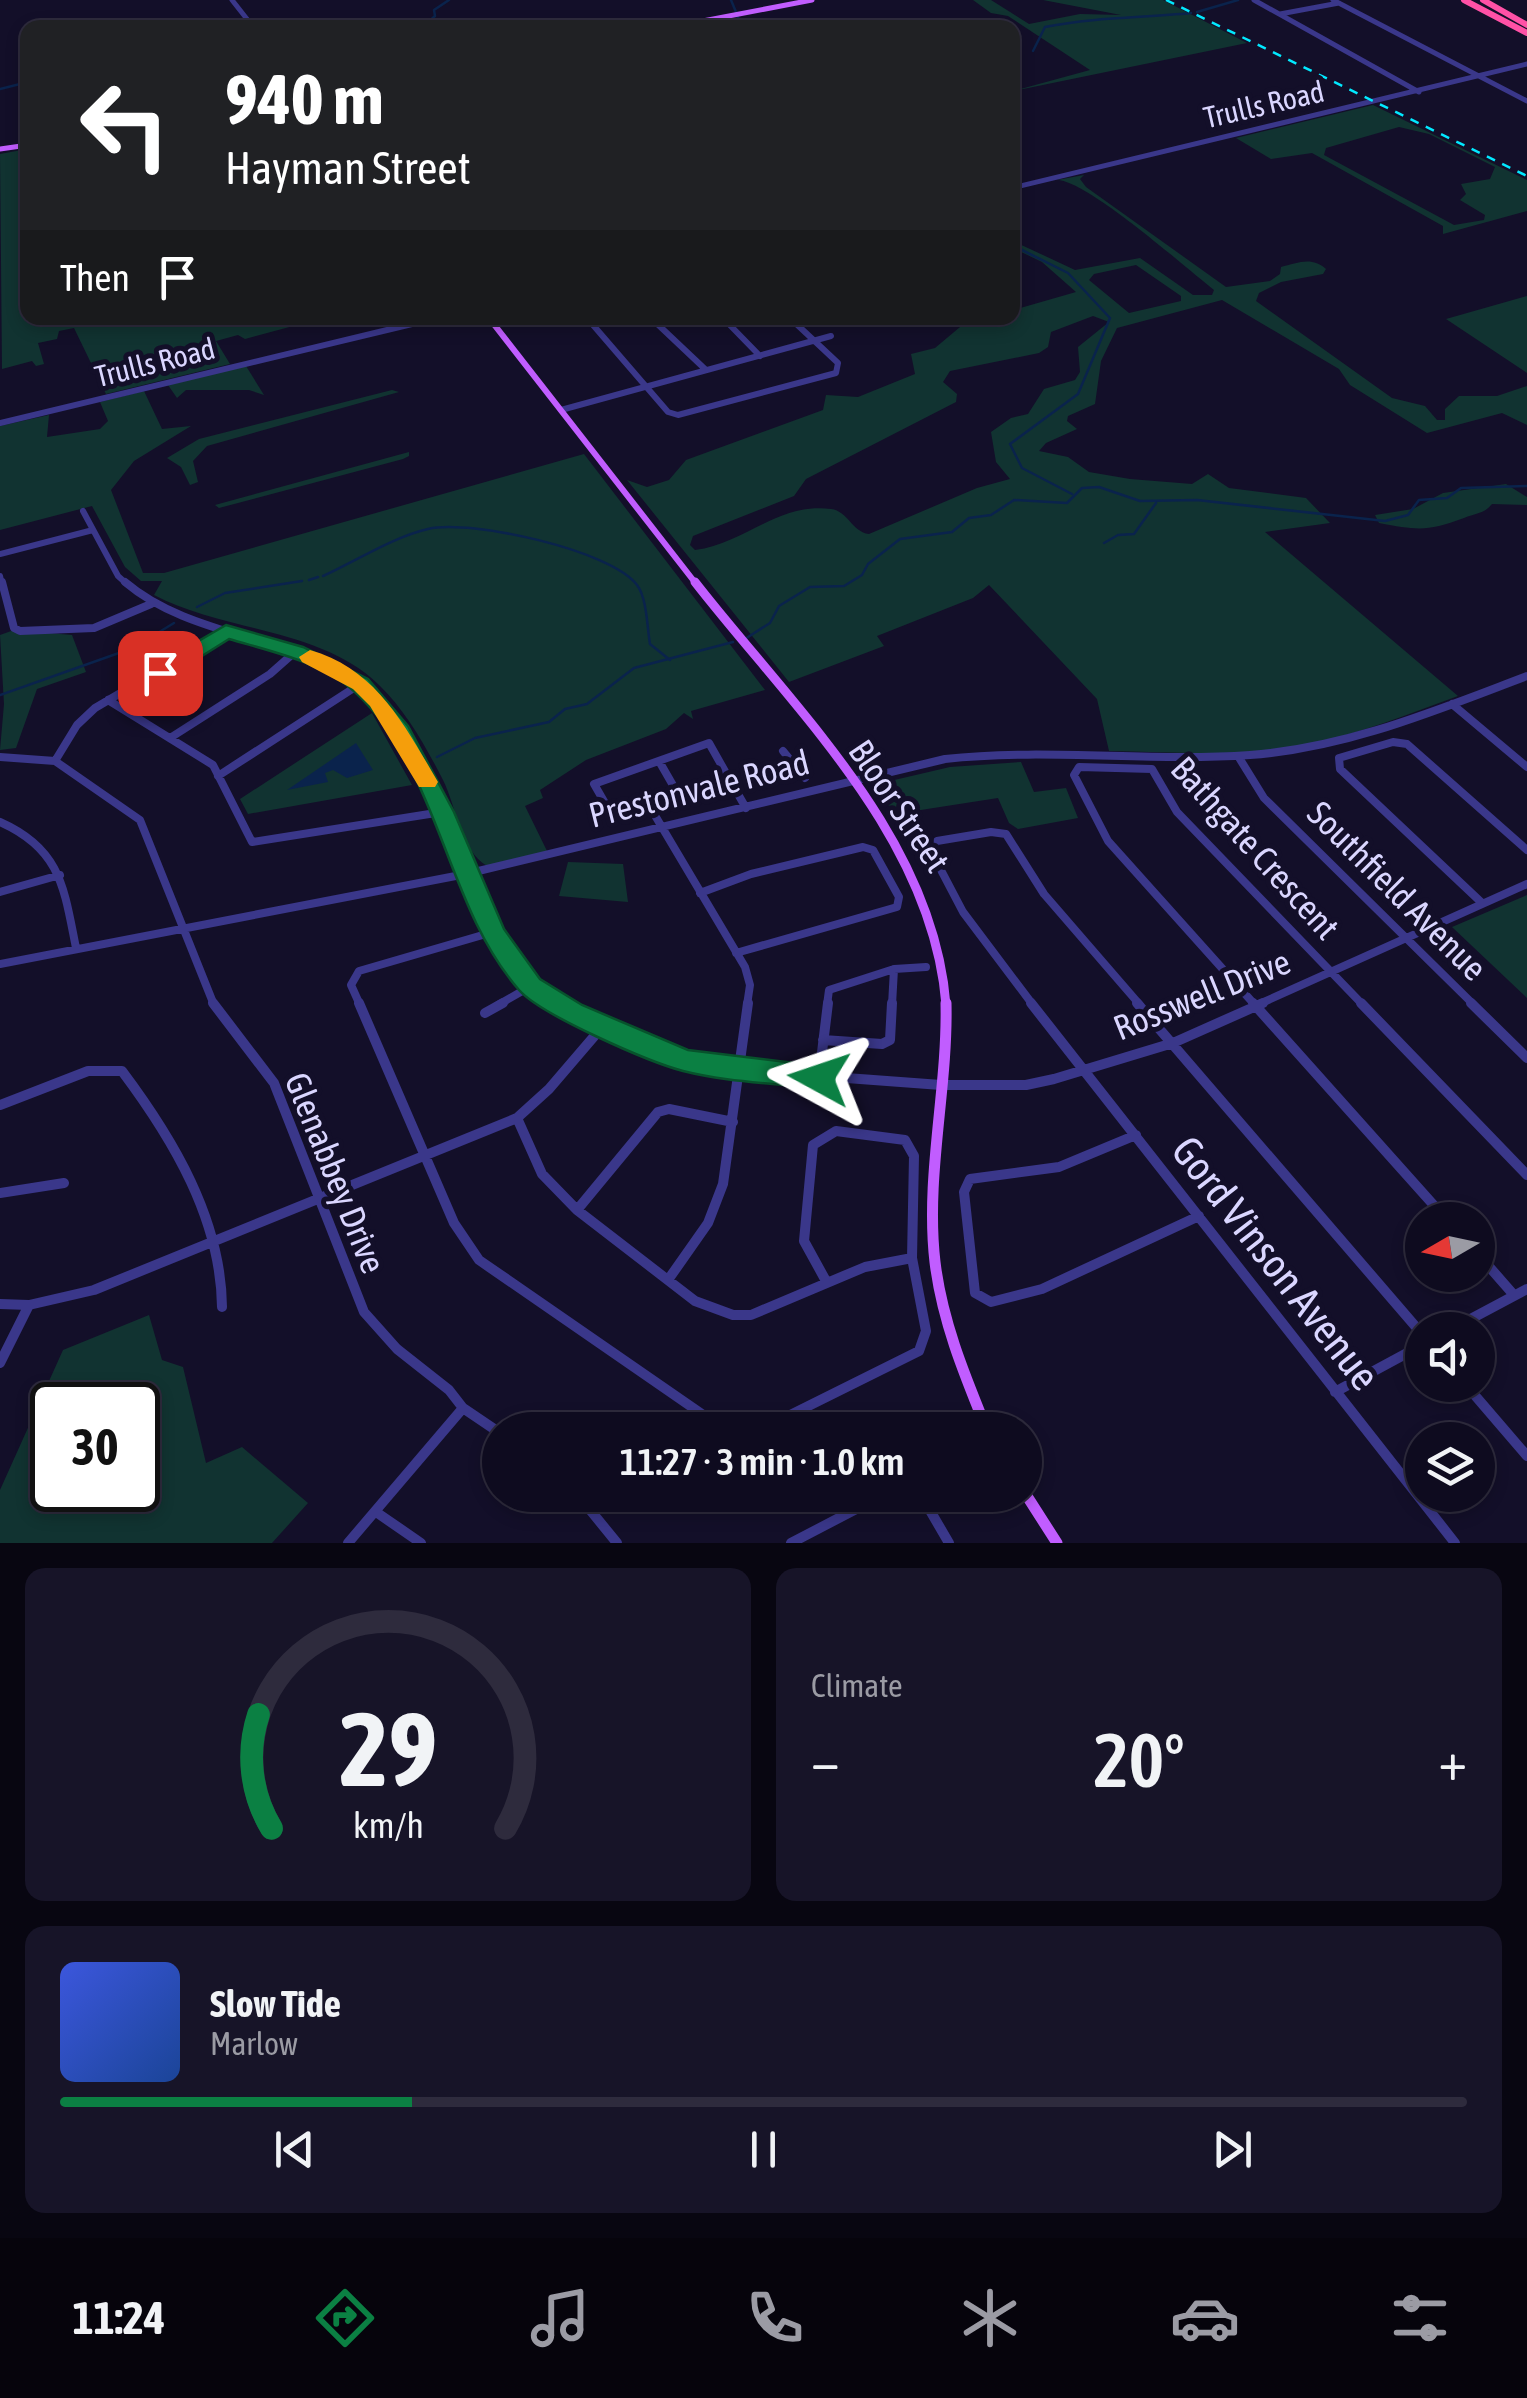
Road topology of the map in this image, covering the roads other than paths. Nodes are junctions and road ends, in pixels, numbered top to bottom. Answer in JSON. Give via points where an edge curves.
{"nodes":[{"id":1,"x":232,"y":0,"type":"edge"},
{"id":2,"x":812,"y":0,"type":"edge"},
{"id":3,"x":1254,"y":0,"type":"edge"},
{"id":4,"x":1468,"y":0,"type":"edge"},
{"id":5,"x":1486,"y":0,"type":"edge"},
{"id":6,"x":1336,"y":2,"type":"edge"},
{"id":7,"x":1280,"y":14,"type":"junction"},
{"id":8,"x":248,"y":20,"type":"edge"},
{"id":9,"x":708,"y":20,"type":"edge"},
{"id":10,"x":1527,"y":24,"type":"edge"},
{"id":11,"x":1527,"y":33,"type":"edge"},
{"id":12,"x":1526,"y":65,"type":"edge"},
{"id":13,"x":1480,"y":76,"type":"junction"},
{"id":14,"x":1419,"y":92,"type":"junction"},
{"id":15,"x":1527,"y":102,"type":"edge"},
{"id":16,"x":1020,"y":186,"type":"edge"},
{"id":17,"x":408,"y":325,"type":"edge"},
{"id":18,"x":495,"y":325,"type":"edge"},
{"id":19,"x":592,"y":325,"type":"edge"},
{"id":20,"x":659,"y":325,"type":"edge"},
{"id":21,"x":729,"y":325,"type":"edge"},
{"id":22,"x":798,"y":325,"type":"edge"},
{"id":23,"x":830,"y":336,"type":"dead end"},
{"id":24,"x":814,"y":340,"type":"junction"},
{"id":25,"x":760,"y":356,"type":"junction"},
{"id":26,"x":706,"y":370,"type":"junction"},
{"id":27,"x":646,"y":387,"type":"junction"},
{"id":28,"x":562,"y":410,"type":"junction"},
{"id":29,"x":0,"y":424,"type":"edge"},
{"id":30,"x":83,"y":511,"type":"dead end"},
{"id":31,"x":93,"y":530,"type":"junction"},
{"id":32,"x":0,"y":554,"type":"edge"},
{"id":33,"x":0,"y":576,"type":"edge"},
{"id":34,"x":150,"y":604,"type":"junction"},
{"id":35,"x":226,"y":631,"type":"junction"},
{"id":36,"x":296,"y":652,"type":"junction"},
{"id":37,"x":1527,"y":676,"type":"edge"},
{"id":38,"x":360,"y":684,"type":"junction"},
{"id":39,"x":108,"y":700,"type":"junction"},
{"id":40,"x":1452,"y":704,"type":"junction"},
{"id":41,"x":170,"y":738,"type":"junction"},
{"id":42,"x":783,"y":750,"type":"dead end"},
{"id":43,"x":1238,"y":756,"type":"junction"},
{"id":44,"x":0,"y":757,"type":"edge"},
{"id":45,"x":56,"y":761,"type":"junction"},
{"id":46,"x":659,"y":761,"type":"junction"},
{"id":47,"x":795,"y":766,"type":"junction"},
{"id":48,"x":1527,"y":768,"type":"edge"},
{"id":49,"x":218,"y":776,"type":"junction"},
{"id":50,"x":804,"y":778,"type":"dead end"},
{"id":51,"x":734,"y":781,"type":"junction"},
{"id":52,"x":850,"y":781,"type":"junction"},
{"id":53,"x":678,"y":794,"type":"junction"},
{"id":54,"x":647,"y":802,"type":"junction"},
{"id":55,"x":746,"y":808,"type":"junction"},
{"id":56,"x":442,"y":812,"type":"junction"},
{"id":57,"x":0,"y":822,"type":"edge"},
{"id":58,"x":661,"y":828,"type":"junction"},
{"id":59,"x":1527,"y":850,"type":"edge"},
{"id":60,"x":60,"y":874,"type":"junction"},
{"id":61,"x":466,"y":874,"type":"junction"},
{"id":62,"x":1527,"y":884,"type":"edge"},
{"id":63,"x":0,"y":892,"type":"edge"},
{"id":64,"x":700,"y":893,"type":"junction"},
{"id":65,"x":1482,"y":903,"type":"junction"},
{"id":66,"x":186,"y":928,"type":"junction"},
{"id":67,"x":493,"y":932,"type":"junction"},
{"id":68,"x":1406,"y":938,"type":"junction"},
{"id":69,"x":76,"y":948,"type":"junction"},
{"id":70,"x":736,"y":953,"type":"junction"},
{"id":71,"x":0,"y":964,"type":"edge"},
{"id":72,"x":926,"y":967,"type":"dead end"},
{"id":73,"x":894,"y":969,"type":"junction"},
{"id":74,"x":1329,"y":972,"type":"junction"},
{"id":75,"x":530,"y":986,"type":"junction"},
{"id":76,"x":1254,"y":1003,"type":"junction"},
{"id":77,"x":485,"y":1013,"type":"dead end"},
{"id":78,"x":603,"y":1026,"type":"junction"},
{"id":79,"x":823,"y":1040,"type":"junction"},
{"id":80,"x":1173,"y":1043,"type":"junction"},
{"id":81,"x":1527,"y":1058,"type":"edge"},
{"id":82,"x":738,"y":1070,"type":"junction"},
{"id":83,"x":1082,"y":1071,"type":"junction"},
{"id":84,"x":819,"y":1078,"type":"junction"},
{"id":85,"x":941,"y":1085,"type":"junction"},
{"id":86,"x":0,"y":1104,"type":"edge"},
{"id":87,"x":517,"y":1118,"type":"junction"},
{"id":88,"x":733,"y":1122,"type":"junction"},
{"id":89,"x":1136,"y":1135,"type":"junction"},
{"id":90,"x":426,"y":1153,"type":"junction"},
{"id":91,"x":1527,"y":1176,"type":"edge"},
{"id":92,"x":64,"y":1183,"type":"dead end"},
{"id":93,"x":0,"y":1193,"type":"edge"},
{"id":94,"x":318,"y":1195,"type":"junction"},
{"id":95,"x":1431,"y":1202,"type":"edge"},
{"id":96,"x":577,"y":1210,"type":"junction"},
{"id":97,"x":1199,"y":1216,"type":"junction"},
{"id":98,"x":210,"y":1240,"type":"junction"},
{"id":99,"x":912,"y":1258,"type":"junction"},
{"id":100,"x":1495,"y":1273,"type":"edge"},
{"id":101,"x":668,"y":1280,"type":"junction"},
{"id":102,"x":826,"y":1280,"type":"junction"},
{"id":103,"x":1527,"y":1289,"type":"edge"},
{"id":104,"x":1513,"y":1294,"type":"junction"},
{"id":105,"x":0,"y":1304,"type":"edge"},
{"id":106,"x":28,"y":1305,"type":"junction"},
{"id":107,"x":222,"y":1307,"type":"dead end"},
{"id":108,"x":1482,"y":1312,"type":"edge"},
{"id":109,"x":1405,"y":1314,"type":"edge"},
{"id":110,"x":1405,"y":1354,"type":"edge"},
{"id":111,"x":0,"y":1363,"type":"edge"},
{"id":112,"x":1335,"y":1392,"type":"junction"},
{"id":113,"x":1481,"y":1402,"type":"edge"},
{"id":114,"x":463,"y":1408,"type":"junction"},
{"id":115,"x":698,"y":1412,"type":"edge"},
{"id":116,"x":796,"y":1412,"type":"edge"},
{"id":117,"x":980,"y":1412,"type":"edge"},
{"id":118,"x":482,"y":1421,"type":"edge"},
{"id":119,"x":1527,"y":1436,"type":"edge"},
{"id":120,"x":1515,"y":1442,"type":"junction"},
{"id":121,"x":1527,"y":1456,"type":"edge"},
{"id":122,"x":376,"y":1512,"type":"junction"},
{"id":123,"x":592,"y":1512,"type":"edge"},
{"id":124,"x":851,"y":1512,"type":"edge"},
{"id":125,"x":931,"y":1512,"type":"edge"},
{"id":126,"x":1037,"y":1512,"type":"edge"},
{"id":127,"x":348,"y":1543,"type":"edge"},
{"id":128,"x":422,"y":1543,"type":"edge"},
{"id":129,"x":617,"y":1543,"type":"edge"},
{"id":130,"x":791,"y":1543,"type":"edge"},
{"id":131,"x":949,"y":1543,"type":"edge"},
{"id":132,"x":1057,"y":1543,"type":"edge"},
{"id":133,"x":1455,"y":1543,"type":"edge"}],
"edges":[{"from":1,"to":8,"type":"street"},
{"from":2,"to":9,"type":"main road"},
{"from":3,"to":7,"type":"street"},
{"from":4,"to":11,"type":"highway"},
{"from":5,"to":10,"type":"highway"},
{"from":6,"to":7,"type":"street"},
{"from":6,"to":13,"type":"street"},
{"from":7,"to":14,"type":"street"},
{"from":12,"to":13,"type":"street","name":"Trulls Road"},
{"from":13,"to":14,"type":"street","name":"Trulls Road"},
{"from":13,"to":15,"type":"street"},
{"from":14,"to":16,"type":"street","name":"Trulls Road"},
{"from":17,"to":29,"type":"street","name":"Trulls Road"},
{"from":18,"to":28,"type":"main road","name":"Bloor Street"},
{"from":19,"to":27,"type":"street"},
{"from":20,"to":26,"type":"street"},
{"from":21,"to":25,"type":"street"},
{"from":22,"to":24,"type":"street"},
{"from":23,"to":24,"type":"street"},
{"from":24,"to":25,"type":"street"},
{"from":24,"to":27,"type":"street","via":[[838,363],[836,373],[678,415]]},
{"from":25,"to":26,"type":"street"},
{"from":26,"to":27,"type":"street"},
{"from":27,"to":28,"type":"street"},
{"from":28,"to":52,"type":"main road","name":"Bloor Street"},
{"from":30,"to":31,"type":"street"},
{"from":31,"to":32,"type":"street"},
{"from":31,"to":34,"type":"street","via":[[118,576]]},
{"from":33,"to":34,"type":"street","via":[[20,631],[94,628]]},
{"from":34,"to":35,"type":"street"},
{"from":35,"to":36,"type":"street"},
{"from":35,"to":39,"type":"street","via":[[195,655]]},
{"from":36,"to":38,"type":"street"},
{"from":36,"to":41,"type":"street"},
{"from":37,"to":40,"type":"street","name":"Prestonvale Road"},
{"from":38,"to":49,"type":"street"},
{"from":38,"to":56,"type":"street","via":[[397,726]]},
{"from":39,"to":41,"type":"street"},
{"from":39,"to":45,"type":"street","via":[[81,721]]},
{"from":40,"to":43,"type":"street","name":"Prestonvale Road","via":[[1329,745]]},
{"from":40,"to":48,"type":"street"},
{"from":41,"to":49,"type":"street","via":[[213,764]]},
{"from":42,"to":47,"type":"street"},
{"from":43,"to":52,"type":"street","name":"Prestonvale Road","via":[[974,756]]},
{"from":43,"to":68,"type":"street","name":"Southfield Avenue","via":[[1264,798]]},
{"from":44,"to":45,"type":"street","name":"Glenabbey Drive"},
{"from":45,"to":66,"type":"street","name":"Glenabbey Drive","via":[[140,820]]},
{"from":46,"to":51,"type":"street","via":[[709,742]]},
{"from":46,"to":53,"type":"street"},
{"from":46,"to":54,"type":"street","via":[[594,784],[609,810]]},
{"from":47,"to":50,"type":"street"},
{"from":47,"to":51,"type":"street"},
{"from":49,"to":56,"type":"street","via":[[252,842]]},
{"from":51,"to":53,"type":"street"},
{"from":51,"to":55,"type":"street"},
{"from":52,"to":55,"type":"street","name":"Prestonvale Road"},
{"from":52,"to":85,"type":"main road","name":"Bloor Street","via":[[906,862],[938,936]]},
{"from":53,"to":54,"type":"street"},
{"from":54,"to":58,"type":"street"},
{"from":55,"to":58,"type":"street","name":"Prestonvale Road"},
{"from":56,"to":61,"type":"street"},
{"from":57,"to":60,"type":"street","via":[[47,848]]},
{"from":58,"to":61,"type":"street","name":"Prestonvale Road"},
{"from":58,"to":64,"type":"street"},
{"from":59,"to":65,"type":"street","via":[[1407,744],[1338,758],[1340,769]]},
{"from":60,"to":63,"type":"street"},
{"from":60,"to":69,"type":"street"},
{"from":61,"to":66,"type":"street","name":"Prestonvale Road"},
{"from":61,"to":67,"type":"street"},
{"from":62,"to":65,"type":"street","name":"Rosswell Drive"},
{"from":64,"to":70,"type":"street"},
{"from":64,"to":70,"type":"street","via":[[864,846],[900,896],[896,907]]},
{"from":65,"to":68,"type":"street","name":"Rosswell Drive"},
{"from":66,"to":69,"type":"street","name":"Prestonvale Road"},
{"from":66,"to":94,"type":"street","name":"Glenabbey Drive","via":[[219,1015],[274,1083]]},
{"from":67,"to":75,"type":"street"},
{"from":67,"to":90,"type":"street","via":[[353,976]]},
{"from":68,"to":74,"type":"street","name":"Rosswell Drive"},
{"from":68,"to":81,"type":"street","name":"Southfield Avenue"},
{"from":69,"to":71,"type":"street","name":"Prestonvale Road"},
{"from":70,"to":82,"type":"street","via":[[750,985]]},
{"from":72,"to":73,"type":"street"},
{"from":73,"to":79,"type":"street","via":[[829,990]]},
{"from":73,"to":79,"type":"street","via":[[890,1040]]},
{"from":74,"to":76,"type":"street","name":"Rosswell Drive"},
{"from":74,"to":76,"type":"street","name":"Bathgate Crescent","via":[[1177,812],[1152,769],[1080,768],[1074,776],[1108,841]]},
{"from":74,"to":91,"type":"street"},
{"from":75,"to":77,"type":"street"},
{"from":75,"to":78,"type":"street","name":"Rosswell Drive"},
{"from":76,"to":80,"type":"street","name":"Rosswell Drive"},
{"from":76,"to":95,"type":"street"},
{"from":78,"to":82,"type":"street","name":"Rosswell Drive","via":[[685,1061]]},
{"from":78,"to":87,"type":"street"},
{"from":79,"to":84,"type":"street"},
{"from":80,"to":83,"type":"street","name":"Rosswell Drive"},
{"from":80,"to":83,"type":"street","name":"Gord Vinson Avenue","via":[[1044,894],[1006,834],[937,841],[931,852],[963,912]]},
{"from":80,"to":109,"type":"street"},
{"from":82,"to":84,"type":"street","name":"Rosswell Drive"},
{"from":82,"to":88,"type":"street"},
{"from":83,"to":85,"type":"street","name":"Rosswell Drive","via":[[1026,1085]]},
{"from":83,"to":89,"type":"street","name":"Gord Vinson Avenue"},
{"from":84,"to":85,"type":"street","name":"Rosswell Drive"},
{"from":85,"to":117,"type":"main road","name":"Bloor Street","via":[[933,1219],[937,1274],[947,1330]]},
{"from":86,"to":98,"type":"street","via":[[88,1071],[122,1071],[168,1134]]},
{"from":87,"to":90,"type":"street"},
{"from":87,"to":96,"type":"street","via":[[542,1174]]},
{"from":88,"to":96,"type":"street","via":[[658,1112]]},
{"from":88,"to":101,"type":"street","via":[[723,1184],[708,1223]]},
{"from":89,"to":97,"type":"street","name":"Gord Vinson Avenue"},
{"from":89,"to":97,"type":"street","via":[[1059,1166],[970,1179],[964,1192],[975,1292],[991,1302],[1042,1289]]},
{"from":90,"to":94,"type":"street"},
{"from":90,"to":115,"type":"street","via":[[454,1223],[478,1260]]},
{"from":92,"to":93,"type":"street"},
{"from":94,"to":98,"type":"street"},
{"from":94,"to":114,"type":"street","name":"Glenabbey Drive","via":[[364,1312]]},
{"from":96,"to":101,"type":"street"},
{"from":97,"to":112,"type":"street","name":"Gord Vinson Avenue"},
{"from":98,"to":106,"type":"street","via":[[94,1290]]},
{"from":98,"to":107,"type":"street"},
{"from":99,"to":102,"type":"street"},
{"from":99,"to":102,"type":"street","via":[[910,1147],[904,1140],[836,1131],[814,1145],[807,1190],[804,1241]]},
{"from":99,"to":116,"type":"street","via":[[926,1331],[919,1351]]},
{"from":100,"to":104,"type":"street"},
{"from":101,"to":102,"type":"street","via":[[695,1301],[733,1315],[751,1314]]},
{"from":103,"to":104,"type":"street"},
{"from":104,"to":108,"type":"street"},
{"from":105,"to":106,"type":"street"},
{"from":106,"to":111,"type":"street"},
{"from":110,"to":112,"type":"street"},
{"from":112,"to":133,"type":"street","name":"Gord Vinson Avenue"},
{"from":113,"to":120,"type":"street"},
{"from":114,"to":118,"type":"street","name":"Glenabbey Drive"},
{"from":114,"to":122,"type":"street"},
{"from":119,"to":120,"type":"street"},
{"from":120,"to":121,"type":"street"},
{"from":122,"to":127,"type":"street"},
{"from":122,"to":128,"type":"street"},
{"from":123,"to":129,"type":"street"},
{"from":124,"to":130,"type":"street"},
{"from":125,"to":131,"type":"street"},
{"from":126,"to":132,"type":"main road"}]}
